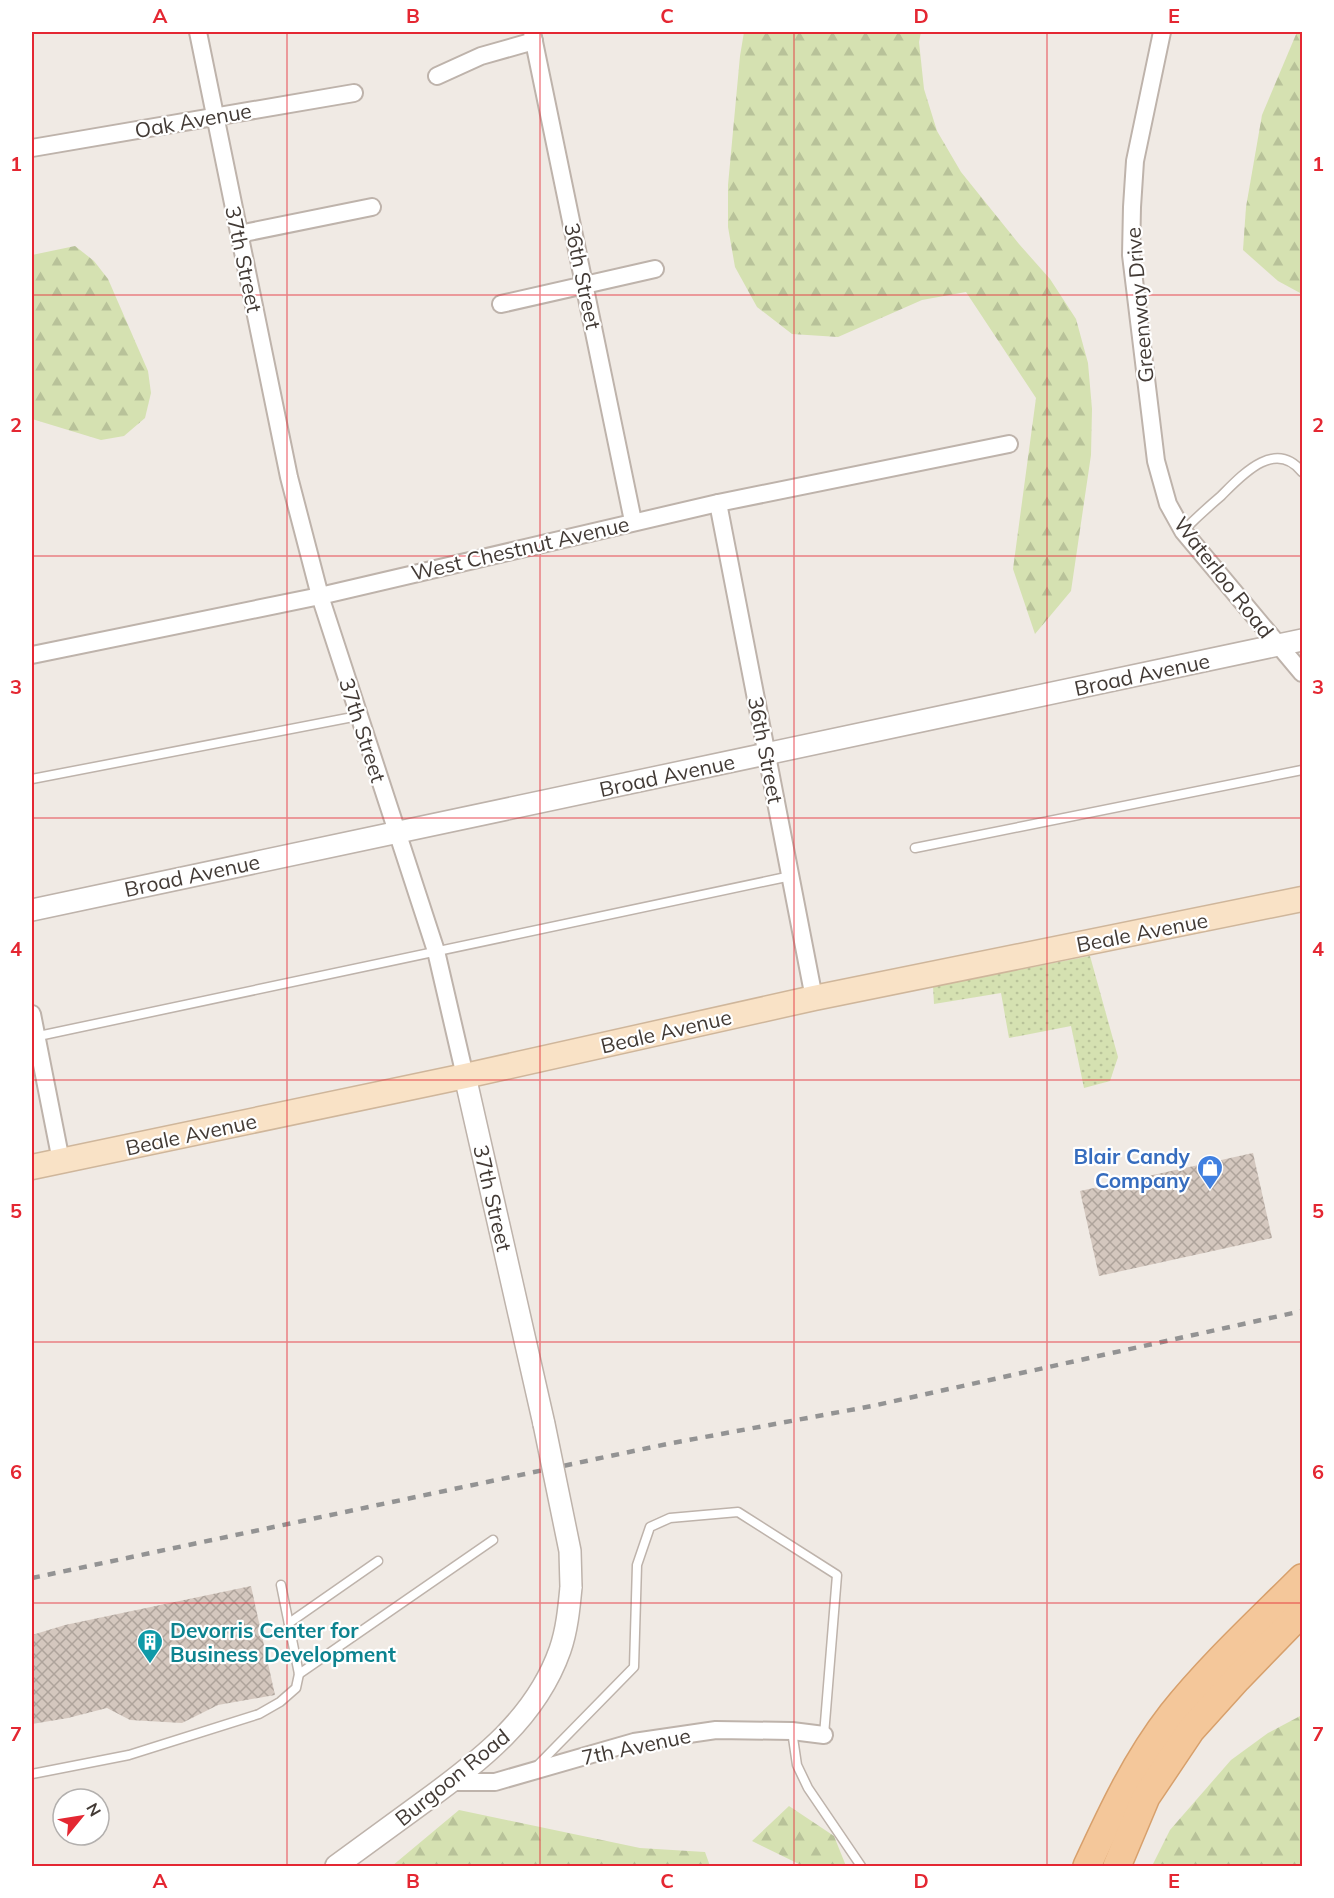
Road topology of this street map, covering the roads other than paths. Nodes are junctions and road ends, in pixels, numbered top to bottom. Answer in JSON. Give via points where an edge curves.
{"nodes":[{"id":1,"x":198,"y":32,"type":"edge"},
{"id":2,"x":1162,"y":32,"type":"edge"},
{"id":3,"x":533,"y":36,"type":"edge"},
{"id":4,"x":437,"y":76,"type":"dead end"},
{"id":5,"x":354,"y":93,"type":"dead end"},
{"id":6,"x":215,"y":117,"type":"junction"},
{"id":7,"x":32,"y":148,"type":"edge"},
{"id":8,"x":372,"y":207,"type":"dead end"},
{"id":9,"x":239,"y":234,"type":"junction"},
{"id":10,"x":655,"y":269,"type":"dead end"},
{"id":11,"x":585,"y":285,"type":"junction"},
{"id":12,"x":501,"y":304,"type":"dead end"},
{"id":13,"x":1148,"y":402,"type":"joint"},
{"id":14,"x":1009,"y":444,"type":"dead end"},
{"id":15,"x":1302,"y":472,"type":"edge"},
{"id":16,"x":718,"y":503,"type":"junction"},
{"id":17,"x":633,"y":521,"type":"junction"},
{"id":18,"x":1183,"y":531,"type":"junction"},
{"id":19,"x":320,"y":596,"type":"junction"},
{"id":20,"x":1302,"y":640,"type":"edge"},
{"id":21,"x":1278,"y":645,"type":"junction"},
{"id":22,"x":32,"y":655,"type":"edge"},
{"id":23,"x":1302,"y":673,"type":"edge"},
{"id":24,"x":358,"y":716,"type":"junction"},
{"id":25,"x":767,"y":754,"type":"junction"},
{"id":26,"x":1302,"y":770,"type":"edge"},
{"id":27,"x":32,"y":779,"type":"edge"},
{"id":28,"x":396,"y":831,"type":"junction"},
{"id":29,"x":915,"y":848,"type":"dead end"},
{"id":30,"x":791,"y":876,"type":"junction"},
{"id":31,"x":1302,"y":899,"type":"edge"},
{"id":32,"x":32,"y":910,"type":"edge"},
{"id":33,"x":436,"y":951,"type":"junction"},
{"id":34,"x":814,"y":998,"type":"junction"},
{"id":35,"x":32,"y":1014,"type":"edge"},
{"id":36,"x":34,"y":1037,"type":"edge"},
{"id":37,"x":465,"y":1076,"type":"junction"},
{"id":38,"x":61,"y":1161,"type":"junction"},
{"id":39,"x":32,"y":1167,"type":"edge"},
{"id":40,"x":544,"y":1424,"type":"joint"},
{"id":41,"x":493,"y":1540,"type":"dead end"},
{"id":42,"x":378,"y":1561,"type":"dead end"},
{"id":43,"x":1302,"y":1578,"type":"edge"},
{"id":44,"x":281,"y":1586,"type":"dead end"},
{"id":45,"x":1302,"y":1612,"type":"edge"},
{"id":46,"x":289,"y":1623,"type":"junction"},
{"id":47,"x":299,"y":1674,"type":"junction"},
{"id":48,"x":792,"y":1731,"type":"junction"},
{"id":49,"x":824,"y":1735,"type":"joint"},
{"id":50,"x":531,"y":1772,"type":"junction"},
{"id":51,"x":32,"y":1774,"type":"edge"},
{"id":52,"x":451,"y":1782,"type":"junction"},
{"id":53,"x":338,"y":1866,"type":"edge"},
{"id":54,"x":861,"y":1866,"type":"edge"},
{"id":55,"x":1087,"y":1866,"type":"edge"},
{"id":56,"x":1117,"y":1866,"type":"edge"}],
"edges":[{"from":1,"to":6,"type":"street","name":"37th Street"},
{"from":2,"to":13,"type":"street","name":"Greenway Drive","via":[[1136,161],[1132,207],[1131,255]]},
{"from":3,"to":4,"type":"street"},
{"from":3,"to":11,"type":"street","name":"36th Street"},
{"from":5,"to":6,"type":"street","name":"Oak Avenue"},
{"from":6,"to":7,"type":"street","name":"Oak Avenue"},
{"from":6,"to":9,"type":"street","name":"37th Street"},
{"from":8,"to":9,"type":"street"},
{"from":9,"to":19,"type":"street","name":"37th Street","via":[[289,477]]},
{"from":10,"to":11,"type":"street"},
{"from":11,"to":12,"type":"street"},
{"from":11,"to":17,"type":"street","name":"36th Street"},
{"from":13,"to":18,"type":"street","name":"Waterloo Road","via":[[1156,462],[1168,504]]},
{"from":14,"to":16,"type":"street","name":"West Chestnut Avenue"},
{"from":15,"to":18,"type":"lane","via":[[1286,460],[1263,461],[1249,469]]},
{"from":16,"to":17,"type":"street","name":"West Chestnut Avenue"},
{"from":16,"to":25,"type":"street","name":"36th Street"},
{"from":17,"to":19,"type":"street","name":"West Chestnut Avenue"},
{"from":18,"to":21,"type":"street","name":"Waterloo Road"},
{"from":19,"to":22,"type":"street","name":"West Chestnut Avenue"},
{"from":19,"to":24,"type":"street","name":"37th Street"},
{"from":20,"to":21,"type":"street","name":"Broad Avenue"},
{"from":21,"to":23,"type":"street","name":"Waterloo Road"},
{"from":21,"to":25,"type":"street","name":"Broad Avenue"},
{"from":24,"to":27,"type":"lane"},
{"from":24,"to":28,"type":"street","name":"37th Street"},
{"from":25,"to":28,"type":"street","name":"Broad Avenue"},
{"from":25,"to":30,"type":"street","name":"36th Street"},
{"from":26,"to":29,"type":"lane"},
{"from":28,"to":32,"type":"street","name":"Broad Avenue"},
{"from":28,"to":33,"type":"street","name":"37th Street"},
{"from":30,"to":33,"type":"lane"},
{"from":30,"to":34,"type":"street","name":"36th Street"},
{"from":31,"to":34,"type":"main road","name":"Beale Avenue"},
{"from":33,"to":36,"type":"lane"},
{"from":33,"to":37,"type":"street","name":"37th Street"},
{"from":34,"to":37,"type":"main road","name":"Beale Avenue"},
{"from":35,"to":36,"type":"street"},
{"from":36,"to":38,"type":"street"},
{"from":37,"to":38,"type":"main road","name":"Beale Avenue"},
{"from":37,"to":40,"type":"street","name":"37th Street"},
{"from":38,"to":39,"type":"main road","name":"Beale Avenue"},
{"from":40,"to":52,"type":"street","name":"Burgoon Road","bridge":true,"via":[[570,1551],[571,1587],[560,1650],[548,1677],[510,1732]]},
{"from":41,"to":47,"type":"lane"},
{"from":42,"to":46,"type":"lane"},
{"from":43,"to":55,"type":"main road","via":[[1171,1715],[1125,1785]]},
{"from":44,"to":46,"type":"lane"},
{"from":45,"to":56,"type":"main road","via":[[1191,1730],[1146,1797]]},
{"from":46,"to":47,"type":"lane"},
{"from":47,"to":51,"type":"lane","via":[[296,1688],[259,1714],[129,1755]]},
{"from":48,"to":49,"type":"street","name":"7th Avenue"},
{"from":48,"to":50,"type":"street","name":"7th Avenue","via":[[716,1730],[671,1736],[634,1742]]},
{"from":48,"to":54,"type":"lane","via":[[797,1765],[808,1788]]},
{"from":49,"to":50,"type":"lane","via":[[837,1575],[738,1512],[670,1518],[650,1527],[637,1565],[634,1667]]},
{"from":50,"to":52,"type":"street","name":"7th Avenue","via":[[495,1782]]},
{"from":52,"to":53,"type":"street","name":"Burgoon Road"}]}
